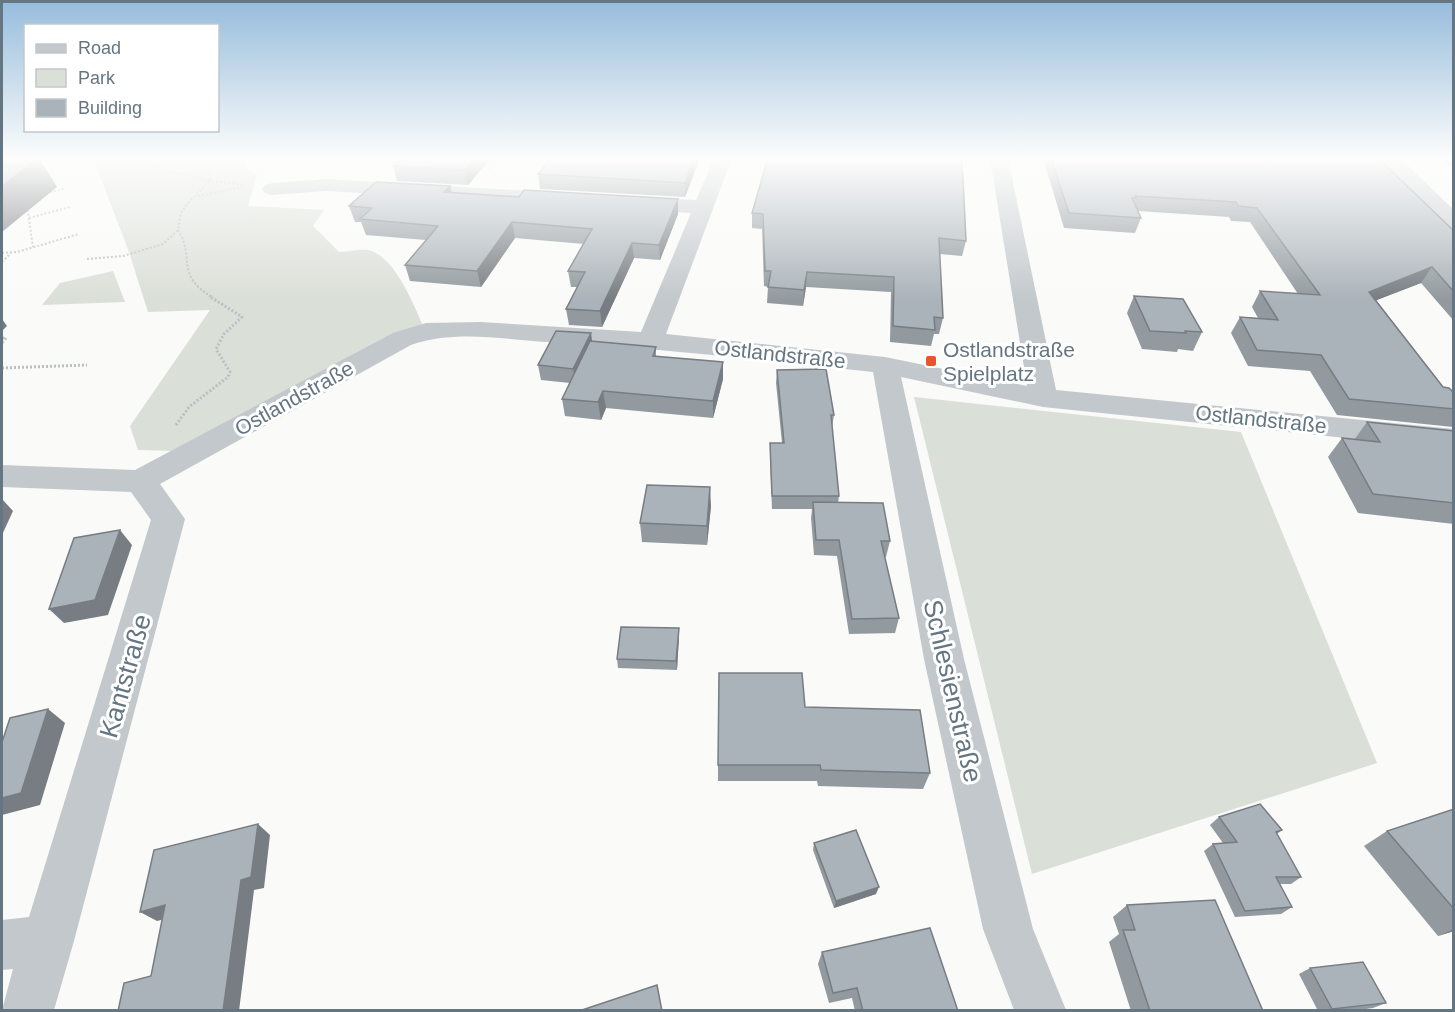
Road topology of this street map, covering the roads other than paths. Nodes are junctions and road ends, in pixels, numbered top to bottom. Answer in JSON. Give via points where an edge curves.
{"nodes":[{"id":1,"x":670,"y":205,"type":"edge"},
{"id":2,"x":1008,"y":205,"type":"edge"},
{"id":3,"x":1437,"y":205,"type":"edge"},
{"id":4,"x":703,"y":207,"type":"joint"},
{"id":5,"x":1454,"y":222,"type":"edge"},
{"id":6,"x":651,"y":340,"type":"junction"},
{"id":7,"x":885,"y":365,"type":"junction"},
{"id":8,"x":1043,"y":398,"type":"junction"},
{"id":9,"x":1454,"y":439,"type":"edge"},
{"id":10,"x":2,"y":476,"type":"edge"},
{"id":11,"x":149,"y":477,"type":"junction"},
{"id":12,"x":25,"y":943,"type":"edge"},
{"id":13,"x":27,"y":1011,"type":"edge"},
{"id":14,"x":1040,"y":1011,"type":"edge"}],
"edges":[{"from":1,"to":4,"type":"street"},
{"from":2,"to":8,"type":"street"},
{"from":3,"to":5,"type":"street"},
{"from":4,"to":6,"type":"street"},
{"from":6,"to":7,"type":"street","name":"Ostlandstraße"},
{"from":6,"to":11,"type":"street","name":"Ostlandstraße","via":[[480,330],[416,333]]},
{"from":7,"to":8,"type":"street","name":"Ostlandstraße"},
{"from":7,"to":14,"type":"street","name":"Schlesienstraße","via":[[944,659],[1008,929]]},
{"from":8,"to":9,"type":"street","name":"Ostlandstraße"},
{"from":10,"to":11,"type":"street"},
{"from":11,"to":12,"type":"street","name":"Kantstraße","via":[[168,519]]},
{"from":12,"to":13,"type":"street","name":"Kantstraße"}]}
